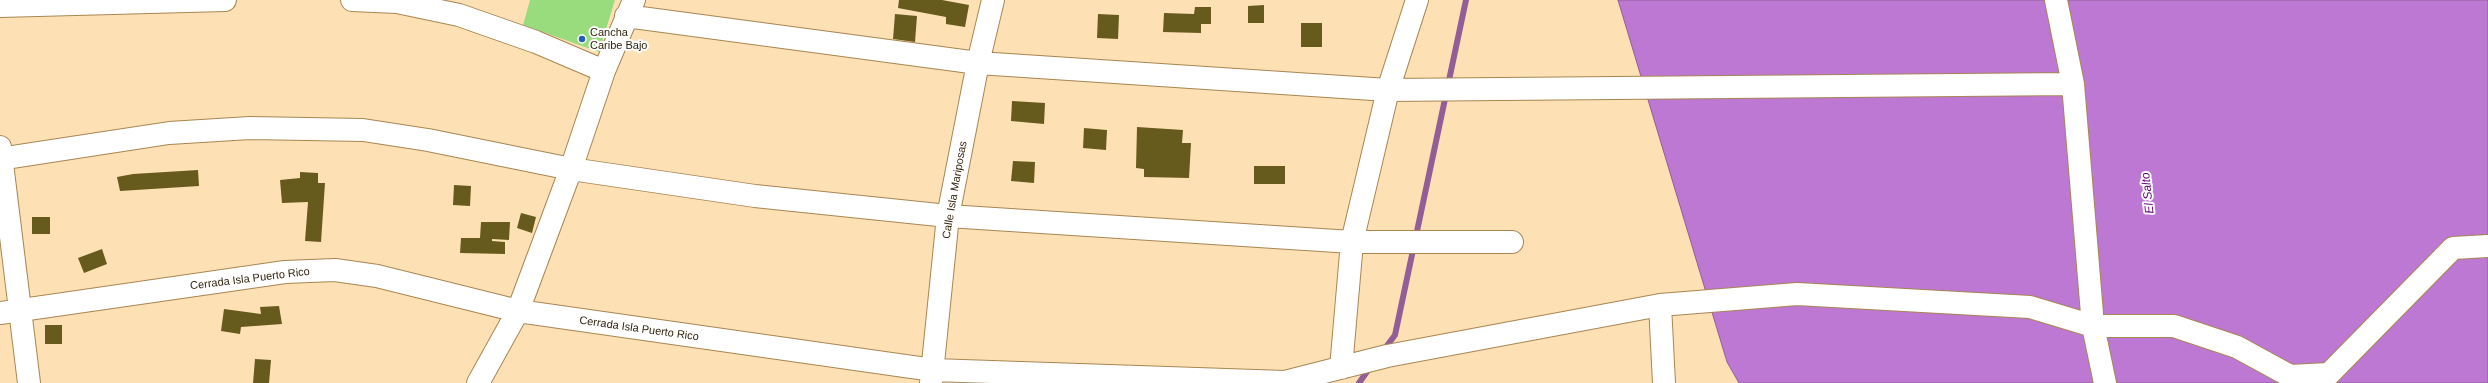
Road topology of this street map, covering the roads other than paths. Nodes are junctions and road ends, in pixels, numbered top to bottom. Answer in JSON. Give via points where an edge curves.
{"nodes":[{"id":1,"x":225,"y":0,"type":"edge"},
{"id":2,"x":352,"y":0,"type":"edge"},
{"id":3,"x":993,"y":0,"type":"edge"},
{"id":4,"x":1417,"y":0,"type":"edge"},
{"id":5,"x":2056,"y":0,"type":"edge"},
{"id":6,"x":0,"y":6,"type":"edge"},
{"id":7,"x":630,"y":8,"type":"edge"},
{"id":8,"x":978,"y":63,"type":"junction"},
{"id":9,"x":604,"y":71,"type":"junction"},
{"id":10,"x":2073,"y":84,"type":"junction"},
{"id":11,"x":1388,"y":90,"type":"junction"},
{"id":12,"x":1,"y":155,"type":"edge"},
{"id":13,"x":571,"y":169,"type":"junction"},
{"id":14,"x":948,"y":216,"type":"junction"},
{"id":15,"x":1352,"y":242,"type":"junction"},
{"id":16,"x":1512,"y":242,"type":"dead end"},
{"id":17,"x":2488,"y":246,"type":"edge"},
{"id":18,"x":1660,"y":305,"type":"junction"},
{"id":19,"x":518,"y":311,"type":"junction"},
{"id":20,"x":10,"y":312,"type":"edge"},
{"id":21,"x":2093,"y":326,"type":"junction"},
{"id":22,"x":1341,"y":368,"type":"junction"},
{"id":23,"x":932,"y":376,"type":"edge"},
{"id":24,"x":29,"y":383,"type":"edge"},
{"id":25,"x":478,"y":383,"type":"edge"},
{"id":26,"x":1285,"y":383,"type":"edge"},
{"id":27,"x":1664,"y":383,"type":"edge"},
{"id":28,"x":2105,"y":383,"type":"edge"}],
"edges":[{"from":1,"to":6,"type":"street"},
{"from":2,"to":9,"type":"street","via":[[397,2],[459,15],[536,42]]},
{"from":3,"to":8,"type":"street","name":"Calle Isla Mariposas"},
{"from":4,"to":11,"type":"street"},
{"from":5,"to":10,"type":"street"},
{"from":7,"to":8,"type":"street"},
{"from":7,"to":9,"type":"street"},
{"from":8,"to":11,"type":"street"},
{"from":8,"to":14,"type":"street","name":"Calle Isla Mariposas"},
{"from":9,"to":13,"type":"street"},
{"from":10,"to":11,"type":"street"},
{"from":10,"to":21,"type":"street"},
{"from":11,"to":15,"type":"street"},
{"from":12,"to":13,"type":"street","via":[[169,133],[250,128],[363,130],[428,140]]},
{"from":12,"to":20,"type":"street"},
{"from":13,"to":14,"type":"street","via":[[756,196]]},
{"from":13,"to":19,"type":"street"},
{"from":14,"to":15,"type":"street"},
{"from":14,"to":23,"type":"street","name":"Calle Isla Mariposas"},
{"from":15,"to":16,"type":"street"},
{"from":15,"to":22,"type":"street"},
{"from":17,"to":21,"type":"street","name":"Cerrada Isla Puerto Rico","via":[[2453,248],[2329,374],[2290,376],[2237,347],[2174,326]]},
{"from":18,"to":21,"type":"street","name":"Cerrada Isla Puerto Rico","via":[[1798,294],[2030,307]]},
{"from":18,"to":22,"type":"street","name":"Cerrada Isla Puerto Rico","via":[[1388,356]]},
{"from":18,"to":27,"type":"street"},
{"from":19,"to":20,"type":"street","name":"Cerrada Isla Puerto Rico","via":[[377,276],[335,270],[286,272]]},
{"from":19,"to":23,"type":"street","name":"Cerrada Isla Puerto Rico","via":[[821,356]]},
{"from":19,"to":25,"type":"street"},
{"from":20,"to":24,"type":"street"},
{"from":21,"to":28,"type":"street"},
{"from":22,"to":26,"type":"street","name":"Cerrada Isla Puerto Rico"},
{"from":23,"to":26,"type":"street","name":"Cerrada Isla Puerto Rico"}]}
